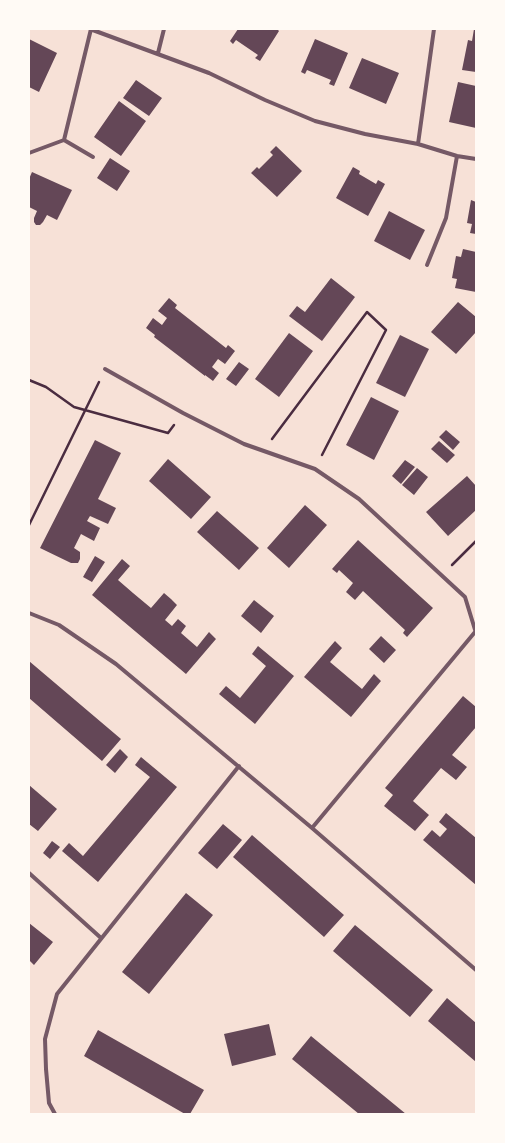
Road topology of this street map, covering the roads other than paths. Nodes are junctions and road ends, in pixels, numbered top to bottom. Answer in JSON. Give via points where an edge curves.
{"nodes":[{"id":1,"x":91,"y":29,"type":"edge"},
{"id":2,"x":164,"y":29,"type":"edge"},
{"id":3,"x":434,"y":29,"type":"edge"},
{"id":4,"x":158,"y":53,"type":"junction"},
{"id":5,"x":64,"y":140,"type":"junction"},
{"id":6,"x":418,"y":144,"type":"junction"},
{"id":7,"x":29,"y":153,"type":"edge"},
{"id":8,"x":457,"y":156,"type":"junction"},
{"id":9,"x":93,"y":157,"type":"dead end"},
{"id":10,"x":476,"y":159,"type":"edge"},
{"id":11,"x":427,"y":265,"type":"dead end"},
{"id":12,"x":105,"y":369,"type":"road end"},
{"id":13,"x":29,"y":613,"type":"edge"},
{"id":14,"x":476,"y":632,"type":"edge"},
{"id":15,"x":238,"y":766,"type":"junction"},
{"id":16,"x":312,"y":828,"type":"junction"},
{"id":17,"x":29,"y":873,"type":"edge"},
{"id":18,"x":102,"y":938,"type":"junction"},
{"id":19,"x":476,"y":970,"type":"edge"},
{"id":20,"x":55,"y":1114,"type":"edge"}],
"edges":[{"from":1,"to":4,"type":"street"},
{"from":1,"to":5,"type":"street"},
{"from":2,"to":4,"type":"street"},
{"from":3,"to":6,"type":"street"},
{"from":4,"to":6,"type":"street","via":[[315,121]]},
{"from":5,"to":7,"type":"street"},
{"from":5,"to":9,"type":"street"},
{"from":6,"to":8,"type":"street"},
{"from":8,"to":10,"type":"street"},
{"from":8,"to":11,"type":"street","via":[[446,218]]},
{"from":12,"to":14,"type":"street","via":[[244,444],[315,469],[359,499],[465,597]]},
{"from":13,"to":15,"type":"street","via":[[59,625],[116,664]]},
{"from":14,"to":16,"type":"street"},
{"from":15,"to":16,"type":"street"},
{"from":15,"to":18,"type":"street"},
{"from":16,"to":19,"type":"street"},
{"from":17,"to":18,"type":"street"},
{"from":18,"to":20,"type":"street","via":[[57,994],[45,1039],[49,1103]]}]}
